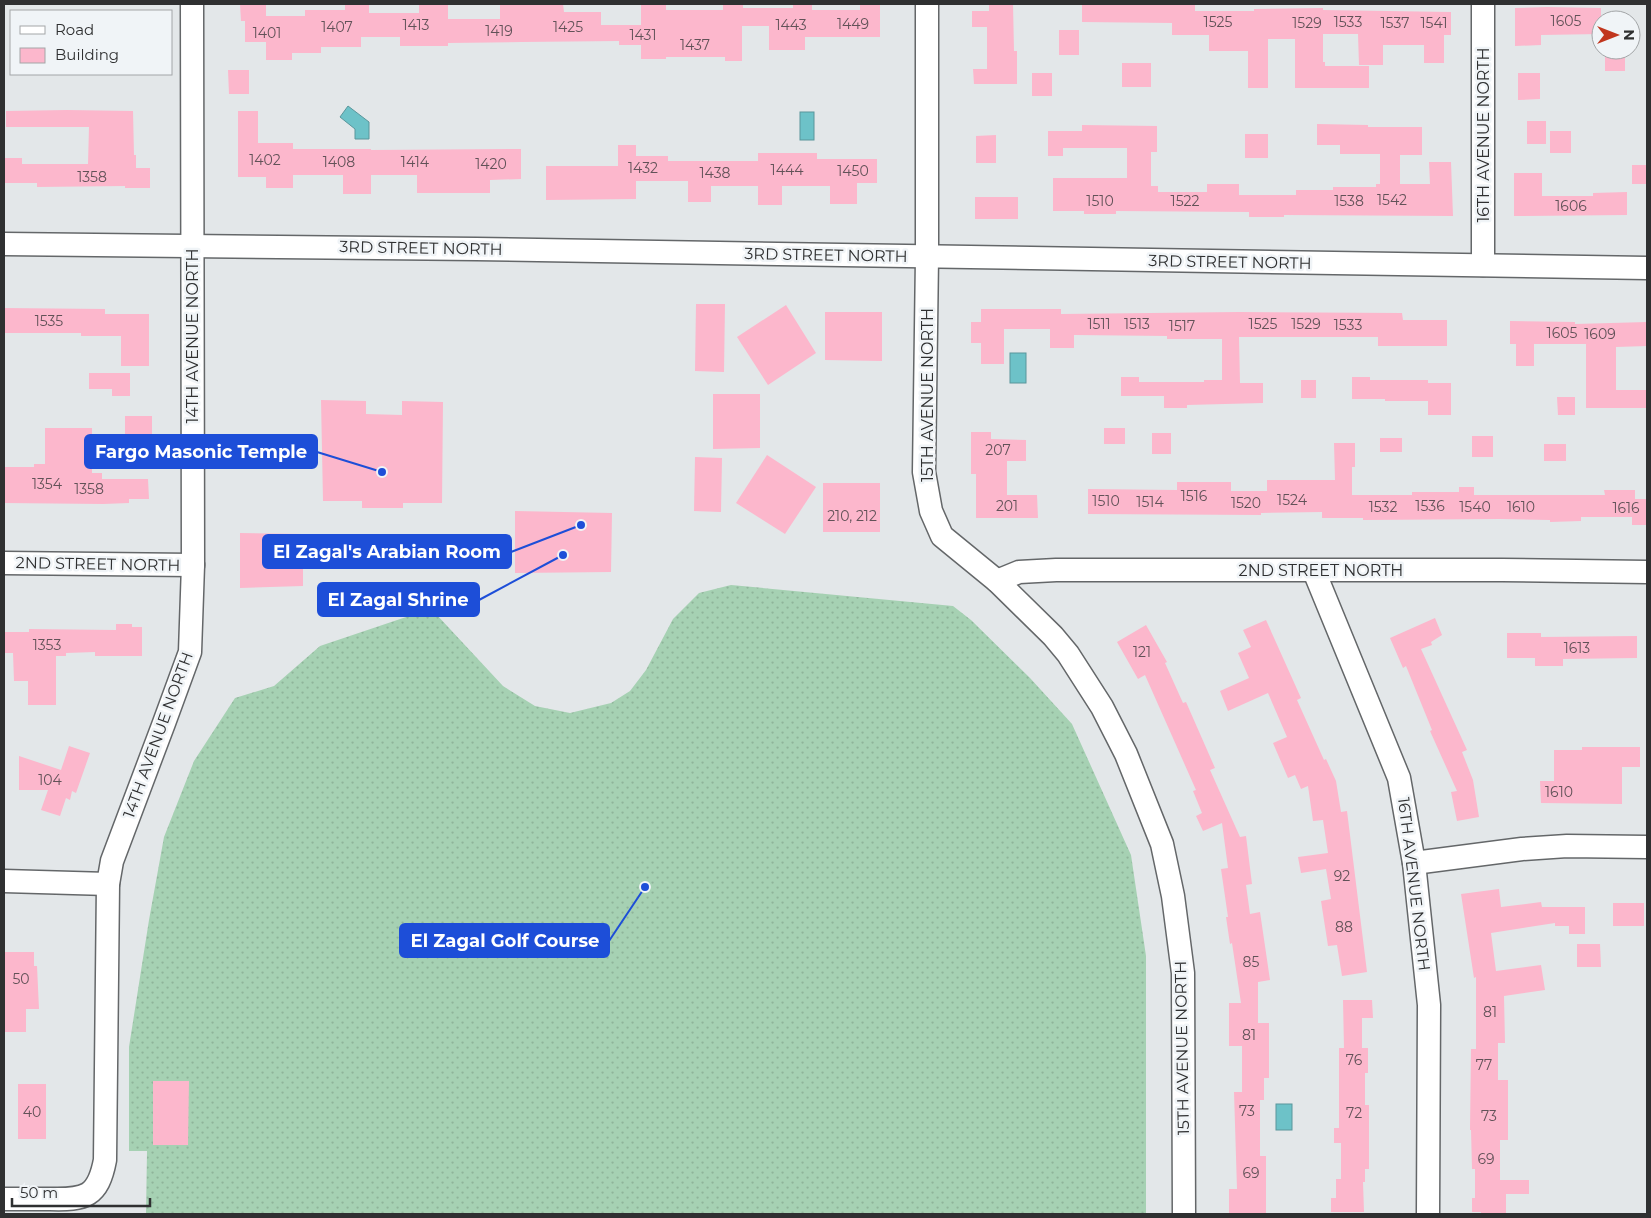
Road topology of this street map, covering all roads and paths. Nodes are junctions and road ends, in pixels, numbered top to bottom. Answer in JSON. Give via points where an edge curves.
{"nodes":[{"id":1,"x":192,"y":4,"type":"edge"},
{"id":2,"x":927,"y":4,"type":"edge"},
{"id":3,"x":1483,"y":4,"type":"edge"},
{"id":4,"x":4,"y":244,"type":"edge"},
{"id":5,"x":192,"y":246,"type":"junction"},
{"id":6,"x":928,"y":257,"type":"junction"},
{"id":7,"x":1483,"y":266,"type":"junction"},
{"id":8,"x":1647,"y":268,"type":"edge"},
{"id":9,"x":4,"y":563,"type":"edge"},
{"id":10,"x":193,"y":565,"type":"junction"},
{"id":11,"x":1314,"y":571,"type":"junction"},
{"id":12,"x":1647,"y":572,"type":"edge"},
{"id":13,"x":997,"y":581,"type":"junction"},
{"id":14,"x":1647,"y":847,"type":"edge"},
{"id":15,"x":1414,"y":863,"type":"junction"},
{"id":16,"x":4,"y":881,"type":"edge"},
{"id":17,"x":108,"y":884,"type":"junction"},
{"id":18,"x":4,"y":1199,"type":"edge"},
{"id":19,"x":1184,"y":1214,"type":"edge"},
{"id":20,"x":1428,"y":1214,"type":"edge"}],
"edges":[{"from":1,"to":5,"type":"street","name":"14TH AVENUE NORTH"},
{"from":2,"to":6,"type":"street","name":"15TH AVENUE NORTH"},
{"from":3,"to":7,"type":"street","name":"16TH AVENUE NORTH"},
{"from":4,"to":5,"type":"street","name":"3RD STREET NORTH"},
{"from":5,"to":6,"type":"street","name":"3RD STREET NORTH"},
{"from":5,"to":10,"type":"street","name":"14TH AVENUE NORTH"},
{"from":6,"to":7,"type":"street","name":"3RD STREET NORTH"},
{"from":6,"to":13,"type":"street","name":"15TH AVENUE NORTH","via":[[924,472],[932,511],[942,536]]},
{"from":7,"to":8,"type":"street","name":"3RD STREET NORTH"},
{"from":9,"to":10,"type":"street","name":"2ND STREET NORTH"},
{"from":10,"to":17,"type":"street","name":"14TH AVENUE NORTH","via":[[190,652],[112,861]]},
{"from":11,"to":12,"type":"street","name":"2ND STREET NORTH"},
{"from":11,"to":13,"type":"street","name":"2ND STREET NORTH","via":[[1056,570],[1019,572]]},
{"from":11,"to":15,"type":"street","name":"16TH AVENUE NORTH","via":[[1399,778]]},
{"from":13,"to":19,"type":"street","name":"15TH AVENUE NORTH","via":[[1068,654],[1102,707],[1126,754],[1162,844],[1173,896],[1183,973]]},
{"from":14,"to":15,"type":"street","via":[[1522,849]]},
{"from":15,"to":20,"type":"street","name":"16TH AVENUE NORTH","via":[[1428,1005]]},
{"from":16,"to":17,"type":"street"},
{"from":17,"to":18,"type":"street","name":"14TH AVENUE NORTH","via":[[105,1160],[102,1177],[93,1190],[73,1200]]}]}
